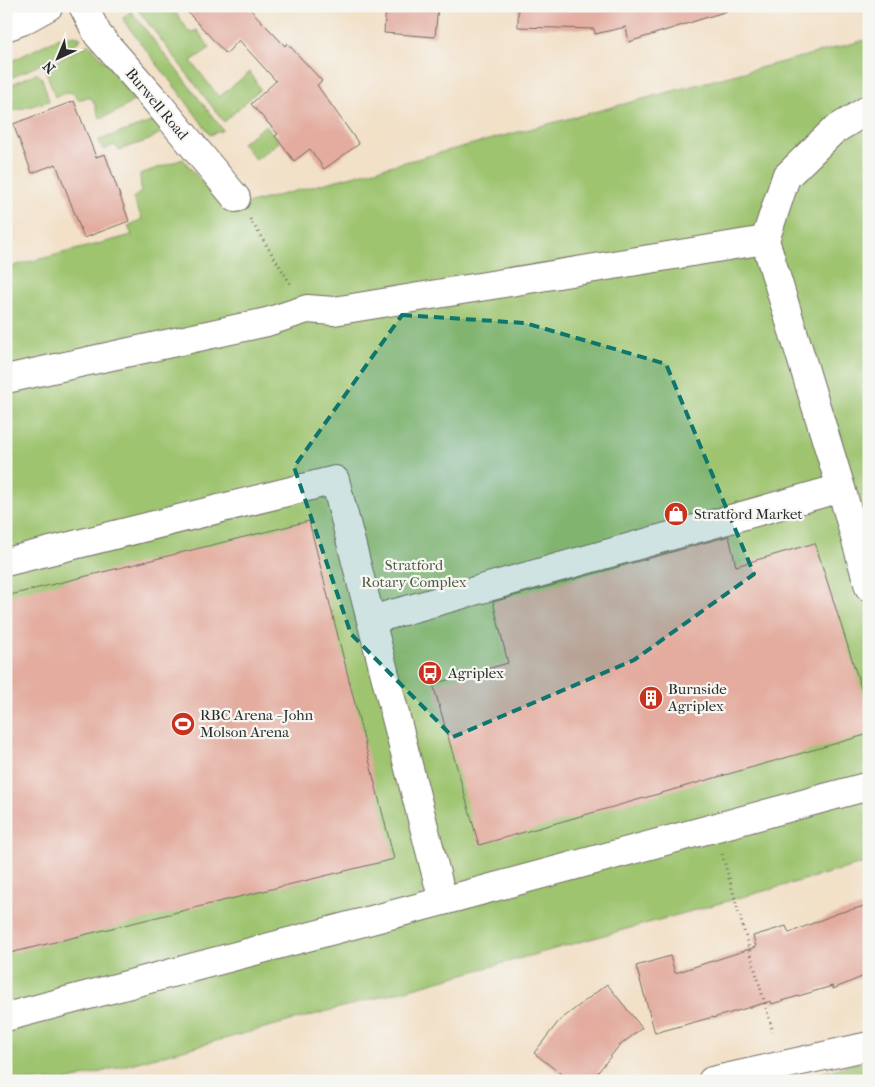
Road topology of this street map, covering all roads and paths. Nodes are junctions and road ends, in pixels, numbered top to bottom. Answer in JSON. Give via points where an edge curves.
{"nodes":[{"id":1,"x":49,"y":6,"type":"edge"},
{"id":2,"x":83,"y":6,"type":"edge"},
{"id":3,"x":6,"y":27,"type":"edge"},
{"id":4,"x":869,"y":110,"type":"edge"},
{"id":5,"x":236,"y":198,"type":"joint"},
{"id":6,"x":765,"y":240,"type":"junction"},
{"id":7,"x":307,"y":309,"type":"junction"},
{"id":8,"x":6,"y":378,"type":"edge"},
{"id":9,"x":841,"y":488,"type":"junction"},
{"id":10,"x":6,"y":562,"type":"edge"},
{"id":11,"x":869,"y":587,"type":"edge"},
{"id":12,"x":371,"y":620,"type":"junction"},
{"id":13,"x":869,"y":786,"type":"edge"},
{"id":14,"x":714,"y":827,"type":"junction"},
{"id":15,"x":442,"y":901,"type":"junction"},
{"id":16,"x":6,"y":1017,"type":"edge"},
{"id":17,"x":772,"y":1032,"type":"dead end"},
{"id":18,"x":869,"y":1046,"type":"edge"},
{"id":19,"x":712,"y":1081,"type":"edge"}],
"edges":[{"from":1,"to":3,"type":"street"},
{"from":2,"to":5,"type":"street","name":"Burwell Road","via":[[98,35]]},
{"from":4,"to":6,"type":"street","via":[[833,131],[786,177]]},
{"from":5,"to":7,"type":"path"},
{"from":6,"to":7,"type":"street","via":[[334,311]]},
{"from":6,"to":9,"type":"street"},
{"from":7,"to":8,"type":"street","via":[[267,322]]},
{"from":9,"to":11,"type":"street"},
{"from":9,"to":12,"type":"street"},
{"from":10,"to":12,"type":"street","via":[[335,480]]},
{"from":12,"to":15,"type":"street"},
{"from":13,"to":14,"type":"street"},
{"from":14,"to":15,"type":"street"},
{"from":14,"to":17,"type":"path"},
{"from":15,"to":16,"type":"street"},
{"from":18,"to":19,"type":"street"}]}
